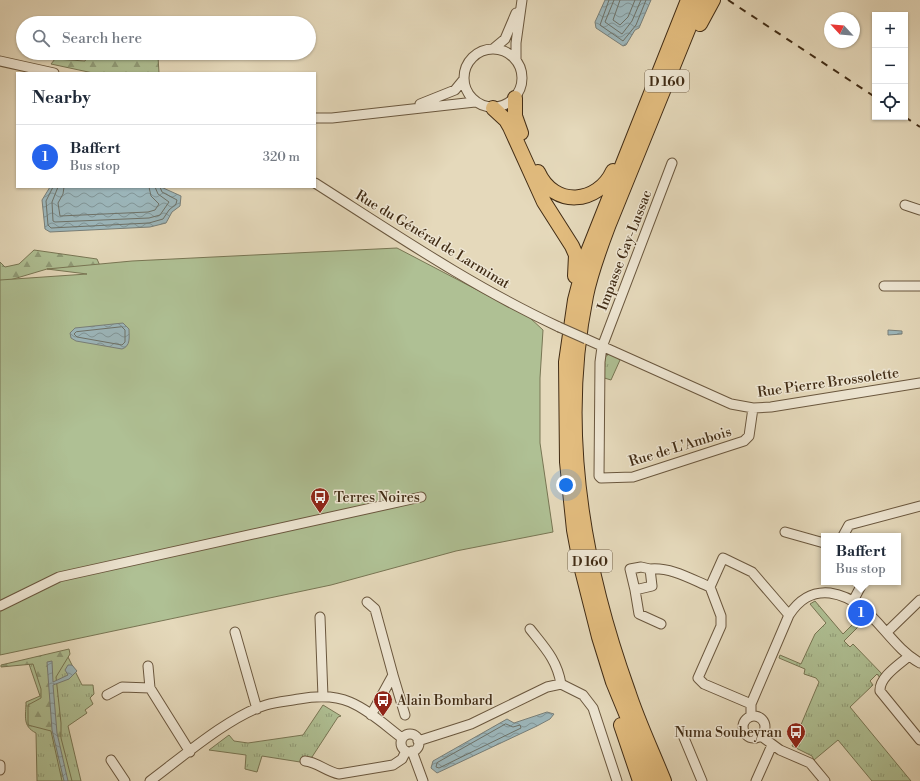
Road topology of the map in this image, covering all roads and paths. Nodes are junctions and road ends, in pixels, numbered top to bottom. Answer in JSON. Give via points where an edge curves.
{"nodes":[{"id":1,"x":521,"y":0,"type":"edge"},
{"id":2,"x":688,"y":0,"type":"edge"},
{"id":3,"x":700,"y":0,"type":"edge"},
{"id":4,"x":709,"y":0,"type":"edge"},
{"id":5,"x":713,"y":0,"type":"edge"},
{"id":6,"x":700,"y":24,"type":"junction"},
{"id":7,"x":493,"y":49,"type":"junction"},
{"id":8,"x":516,"y":60,"type":"junction"},
{"id":9,"x":0,"y":61,"type":"edge"},
{"id":10,"x":50,"y":72,"type":"edge"},
{"id":11,"x":464,"y":80,"type":"junction"},
{"id":12,"x":515,"y":98,"type":"junction"},
{"id":13,"x":475,"y":102,"type":"junction"},
{"id":14,"x":493,"y":108,"type":"junction"},
{"id":15,"x":391,"y":110,"type":"junction"},
{"id":16,"x":316,"y":118,"type":"edge"},
{"id":17,"x":630,"y":157,"type":"junction"},
{"id":18,"x":672,"y":163,"type":"dead end"},
{"id":19,"x":316,"y":184,"type":"edge"},
{"id":20,"x":905,"y":206,"type":"dead end"},
{"id":21,"x":920,"y":210,"type":"edge"},
{"id":22,"x":884,"y":286,"type":"dead end"},
{"id":23,"x":920,"y":286,"type":"edge"},
{"id":24,"x":575,"y":300,"type":"junction"},
{"id":25,"x":586,"y":339,"type":"joint"},
{"id":26,"x":602,"y":347,"type":"junction"},
{"id":27,"x":920,"y":382,"type":"edge"},
{"id":28,"x":753,"y":408,"type":"junction"},
{"id":29,"x":421,"y":496,"type":"dead end"},
{"id":30,"x":920,"y":506,"type":"edge"},
{"id":31,"x":785,"y":532,"type":"dead end"},
{"id":32,"x":845,"y":533,"type":"edge"},
{"id":33,"x":821,"y":542,"type":"edge"},
{"id":34,"x":650,"y":569,"type":"junction"},
{"id":35,"x":861,"y":585,"type":"edge"},
{"id":36,"x":710,"y":587,"type":"junction"},
{"id":37,"x":635,"y":590,"type":"junction"},
{"id":38,"x":592,"y":594,"type":"junction"},
{"id":39,"x":920,"y":600,"type":"edge"},
{"id":40,"x":853,"y":601,"type":"junction"},
{"id":41,"x":367,"y":602,"type":"dead end"},
{"id":42,"x":0,"y":606,"type":"edge"},
{"id":43,"x":789,"y":614,"type":"junction"},
{"id":44,"x":320,"y":617,"type":"dead end"},
{"id":45,"x":661,"y":624,"type":"dead end"},
{"id":46,"x":530,"y":629,"type":"dead end"},
{"id":47,"x":235,"y":632,"type":"dead end"},
{"id":48,"x":886,"y":632,"type":"junction"},
{"id":49,"x":909,"y":656,"type":"junction"},
{"id":50,"x":920,"y":663,"type":"edge"},
{"id":51,"x":148,"y":666,"type":"dead end"},
{"id":52,"x":393,"y":675,"type":"junction"},
{"id":53,"x":561,"y":684,"type":"junction"},
{"id":54,"x":150,"y":688,"type":"junction"},
{"id":55,"x":107,"y":695,"type":"dead end"},
{"id":56,"x":322,"y":697,"type":"junction"},
{"id":57,"x":751,"y":704,"type":"junction"},
{"id":58,"x":257,"y":709,"type":"junction"},
{"id":59,"x":371,"y":715,"type":"junction"},
{"id":60,"x":405,"y":715,"type":"dead end"},
{"id":61,"x":751,"y":716,"type":"junction"},
{"id":62,"x":682,"y":733,"type":"dead end"},
{"id":63,"x":761,"y":736,"type":"junction"},
{"id":64,"x":402,"y":738,"type":"junction"},
{"id":65,"x":920,"y":740,"type":"edge"},
{"id":66,"x":418,"y":741,"type":"junction"},
{"id":67,"x":772,"y":745,"type":"junction"},
{"id":68,"x":409,"y":751,"type":"junction"},
{"id":69,"x":190,"y":752,"type":"junction"},
{"id":70,"x":111,"y":760,"type":"dead end"},
{"id":71,"x":305,"y":761,"type":"dead end"},
{"id":72,"x":0,"y":765,"type":"edge"},
{"id":73,"x":0,"y":770,"type":"edge"},
{"id":74,"x":126,"y":781,"type":"edge"},
{"id":75,"x":150,"y":781,"type":"edge"},
{"id":76,"x":423,"y":781,"type":"edge"},
{"id":77,"x":617,"y":781,"type":"edge"},
{"id":78,"x":640,"y":781,"type":"edge"},
{"id":79,"x":654,"y":781,"type":"edge"},
{"id":80,"x":664,"y":781,"type":"edge"},
{"id":81,"x":671,"y":781,"type":"edge"},
{"id":82,"x":702,"y":781,"type":"edge"},
{"id":83,"x":756,"y":781,"type":"edge"},
{"id":84,"x":825,"y":781,"type":"edge"}],
"edges":[{"from":1,"to":7,"type":"street","via":[[505,39]]},
{"from":1,"to":8,"type":"street"},
{"from":2,"to":17,"type":"highway","number":"D 160"},
{"from":3,"to":17,"type":"highway","number":"D 160"},
{"from":4,"to":6,"type":"highway"},
{"from":5,"to":6,"type":"highway"},
{"from":6,"to":17,"type":"highway","via":[[645,150]]},
{"from":7,"to":8,"type":"street","via":[[506,52]]},
{"from":7,"to":11,"type":"street","via":[[482,51],[471,59]]},
{"from":8,"to":12,"type":"street","via":[[522,73],[522,82]]},
{"from":9,"to":10,"type":"street"},
{"from":11,"to":13,"type":"street","via":[[469,96]]},
{"from":11,"to":15,"type":"street","via":[[455,90],[439,97]]},
{"from":12,"to":14,"type":"street","via":[[509,104]]},
{"from":12,"to":17,"type":"highway","via":[[517,123],[540,178],[552,191],[570,198],[592,193],[608,180],[617,162]]},
{"from":13,"to":14,"type":"street"},
{"from":13,"to":15,"type":"street"},
{"from":14,"to":24,"type":"highway","via":[[510,127],[544,202],[576,255],[572,287]]},
{"from":15,"to":16,"type":"street"},
{"from":17,"to":24,"type":"highway","number":"D 160","via":[[587,254]]},
{"from":17,"to":38,"type":"highway","number":"D 160","via":[[592,273],[580,329],[577,362],[578,478]]},
{"from":18,"to":26,"type":"street","name":"Impasse Gay-Lussac"},
{"from":19,"to":25,"type":"street","name":"Rue du Général de Larminat","bridge":true,"via":[[442,264],[498,296]]},
{"from":20,"to":21,"type":"street"},
{"from":22,"to":23,"type":"street"},
{"from":24,"to":38,"type":"highway","number":"D 160","via":[[566,362],[567,462],[574,530]]},
{"from":25,"to":26,"type":"street","name":"Rue Pierre Brossolette"},
{"from":26,"to":28,"type":"street","name":"Rue Pierre Brossolette","via":[[731,404]]},
{"from":26,"to":28,"type":"street","name":"Rue de L'Ambois","via":[[599,476],[601,478],[633,477],[744,441],[749,436]]},
{"from":27,"to":28,"type":"street","name":"Rue Pierre Brossolette"},
{"from":29,"to":42,"type":"street","via":[[59,577]]},
{"from":30,"to":32,"type":"street","via":[[849,525]]},
{"from":31,"to":33,"type":"street"},
{"from":34,"to":36,"type":"street","via":[[669,570]]},
{"from":34,"to":37,"type":"street","via":[[652,586]]},
{"from":34,"to":37,"type":"street","via":[[630,569]]},
{"from":35,"to":40,"type":"street"},
{"from":36,"to":43,"type":"street","via":[[723,558],[752,572]]},
{"from":36,"to":57,"type":"street","via":[[721,616],[720,626],[698,678],[704,684]]},
{"from":37,"to":45,"type":"street","via":[[639,614]]},
{"from":38,"to":78,"type":"highway","number":"D 160","via":[[589,621]]},
{"from":38,"to":79,"type":"highway","number":"D 160","via":[[613,682]]},
{"from":38,"to":80,"type":"highway","number":"D 160"},
{"from":38,"to":81,"type":"highway","number":"D 160","via":[[608,614],[624,669]]},
{"from":39,"to":48,"type":"street"},
{"from":40,"to":43,"type":"street","via":[[838,594],[821,592],[807,596]]},
{"from":40,"to":48,"type":"street","via":[[869,613]]},
{"from":41,"to":52,"type":"street","via":[[375,610]]},
{"from":43,"to":57,"type":"street"},
{"from":44,"to":56,"type":"street"},
{"from":46,"to":53,"type":"street","via":[[554,660]]},
{"from":47,"to":58,"type":"street"},
{"from":48,"to":49,"type":"street"},
{"from":49,"to":50,"type":"street"},
{"from":49,"to":65,"type":"street","via":[[883,680],[880,691]]},
{"from":51,"to":54,"type":"street"},
{"from":52,"to":59,"type":"street"},
{"from":52,"to":60,"type":"street"},
{"from":53,"to":66,"type":"street","via":[[547,687],[471,724]]},
{"from":53,"to":77,"type":"street","via":[[583,695],[593,708]]},
{"from":54,"to":55,"type":"street","via":[[122,687]]},
{"from":54,"to":69,"type":"street"},
{"from":56,"to":58,"type":"street","via":[[278,703]]},
{"from":56,"to":59,"type":"street","via":[[349,702]]},
{"from":57,"to":61,"type":"street"},
{"from":58,"to":69,"type":"street"},
{"from":59,"to":64,"type":"street"},
{"from":61,"to":63,"type":"street","via":[[760,717],[765,724]]},
{"from":61,"to":63,"type":"street","via":[[744,722],[743,730],[753,739]]},
{"from":62,"to":82,"type":"street"},
{"from":63,"to":67,"type":"street"},
{"from":64,"to":66,"type":"street","via":[[411,734],[416,736]]},
{"from":64,"to":68,"type":"street","via":[[401,745]]},
{"from":66,"to":68,"type":"street","via":[[416,748]]},
{"from":67,"to":83,"type":"street"},
{"from":67,"to":84,"type":"street","via":[[810,763]]},
{"from":68,"to":71,"type":"street","via":[[393,765],[339,774]]},
{"from":68,"to":76,"type":"street"},
{"from":69,"to":75,"type":"street"},
{"from":70,"to":74,"type":"street"},
{"from":72,"to":73,"type":"street"}]}
